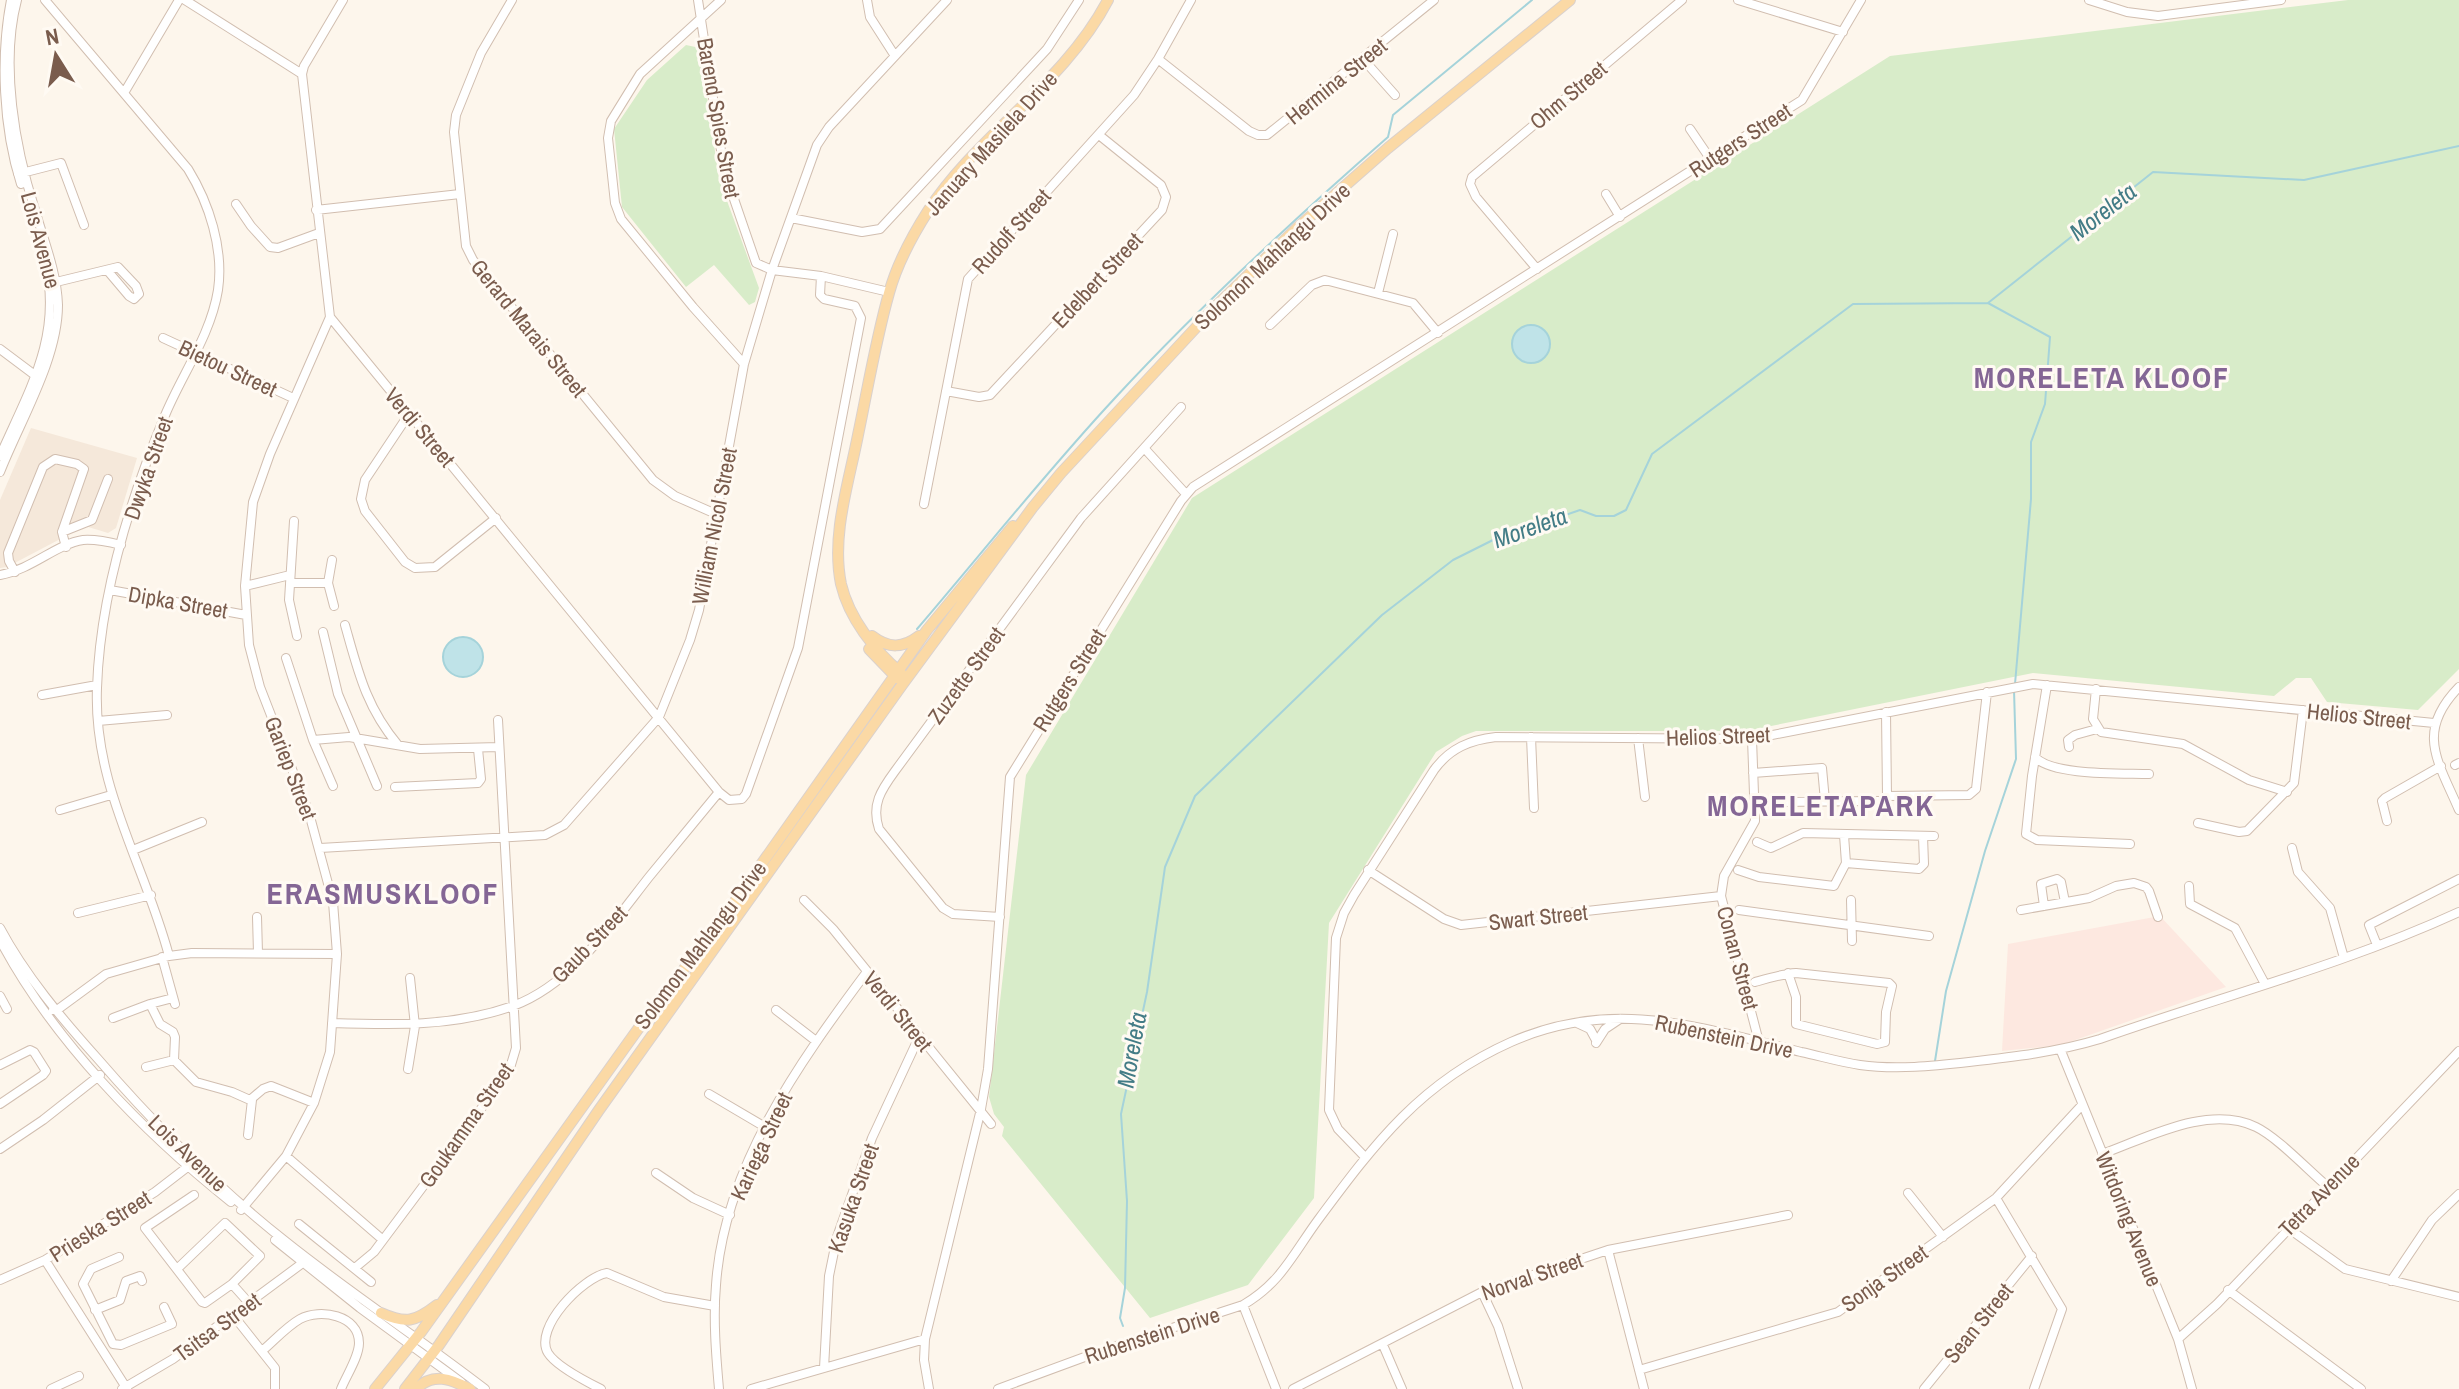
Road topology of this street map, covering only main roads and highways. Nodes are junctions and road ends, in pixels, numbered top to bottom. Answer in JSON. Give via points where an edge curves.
{"nodes":[{"id":1,"x":1108,"y":0,"type":"edge"},
{"id":2,"x":1562,"y":0,"type":"edge"},
{"id":3,"x":1570,"y":0,"type":"edge"},
{"id":4,"x":1534,"y":28,"type":"junction"},
{"id":5,"x":1033,"y":507,"type":"junction"},
{"id":6,"x":840,"y":529,"type":"junction"},
{"id":7,"x":856,"y":621,"type":"junction"},
{"id":8,"x":927,"y":630,"type":"junction"},
{"id":9,"x":901,"y":677,"type":"junction"},
{"id":10,"x":456,"y":1286,"type":"junction"},
{"id":11,"x":381,"y":1313,"type":"road end"},
{"id":12,"x":375,"y":1389,"type":"edge"},
{"id":13,"x":405,"y":1389,"type":"edge"},
{"id":14,"x":416,"y":1389,"type":"edge"},
{"id":15,"x":470,"y":1389,"type":"edge"}],
"edges":[{"from":1,"to":6,"type":"main road","name":"January Masilela Drive","via":[[1035,96],[951,181],[911,239],[889,292]]},
{"from":2,"to":4,"type":"main road","name":"Solomon Mahlangu Drive"},
{"from":3,"to":4,"type":"main road","name":"Solomon Mahlangu Drive"},
{"from":4,"to":5,"type":"main road","name":"Solomon Mahlangu Drive","via":[[1287,238],[1126,400]]},
{"from":5,"to":8,"type":"main road","name":"Solomon Mahlangu Drive","via":[[1001,538]]},
{"from":5,"to":9,"type":"main road","name":"Solomon Mahlangu Drive"},
{"from":6,"to":7,"type":"main road","name":"January Masilela Drive","via":[[841,582]]},
{"from":6,"to":9,"type":"main road","name":"January Masilela Drive","via":[[834,566],[841,603],[865,645]]},
{"from":7,"to":8,"type":"main road","via":[[892,646],[909,643]]},
{"from":7,"to":9,"type":"main road","name":"January Masilela Drive"},
{"from":8,"to":9,"type":"main road","name":"Solomon Mahlangu Drive"},
{"from":9,"to":10,"type":"main road","name":"Solomon Mahlangu Drive","via":[[638,1029]]},
{"from":9,"to":13,"type":"main road","name":"Solomon Mahlangu Drive"},
{"from":10,"to":11,"type":"main road","via":[[416,1319],[399,1321]]},
{"from":10,"to":12,"type":"main road","name":"Solomon Mahlangu Drive"},
{"from":14,"to":15,"type":"main road","via":[[432,1378],[444,1378]]}]}
